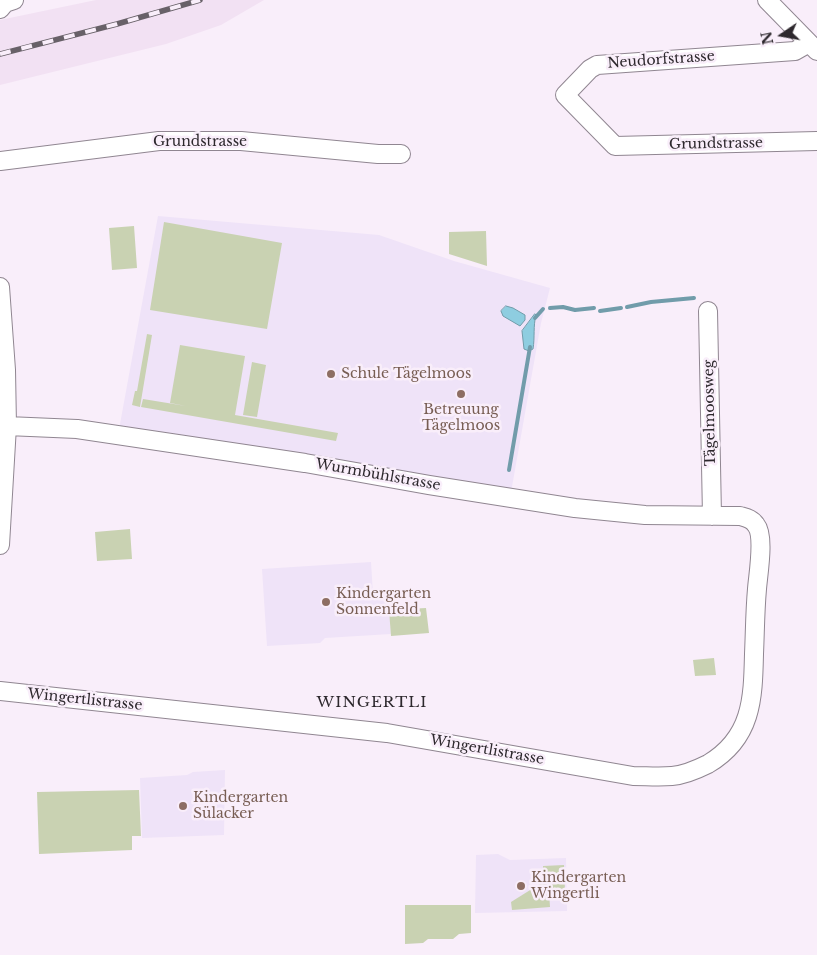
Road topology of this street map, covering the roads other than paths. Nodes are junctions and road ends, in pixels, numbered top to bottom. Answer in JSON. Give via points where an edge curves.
{"nodes":[{"id":1,"x":14,"y":0,"type":"edge"},
{"id":2,"x":767,"y":0,"type":"edge"},
{"id":3,"x":0,"y":9,"type":"edge"},
{"id":4,"x":813,"y":47,"type":"edge"},
{"id":5,"x":817,"y":141,"type":"edge"},
{"id":6,"x":615,"y":146,"type":"joint"},
{"id":7,"x":401,"y":154,"type":"dead end"},
{"id":8,"x":0,"y":160,"type":"edge"},
{"id":9,"x":0,"y":287,"type":"edge"},
{"id":10,"x":708,"y":311,"type":"dead end"},
{"id":11,"x":6,"y":426,"type":"junction"},
{"id":12,"x":712,"y":516,"type":"junction"},
{"id":13,"x":750,"y":519,"type":"joint"},
{"id":14,"x":0,"y":545,"type":"edge"},
{"id":15,"x":0,"y":691,"type":"edge"}],
"edges":[{"from":1,"to":3,"type":"street"},
{"from":2,"to":4,"type":"street"},
{"from":4,"to":6,"type":"street","name":"Neudorfstrasse","via":[[597,65],[565,94]]},
{"from":5,"to":6,"type":"street","name":"Grundstrasse"},
{"from":7,"to":8,"type":"street","name":"Grundstrasse","via":[[241,142],[159,141]]},
{"from":9,"to":11,"type":"street"},
{"from":10,"to":12,"type":"street","name":"Tägelmoosweg"},
{"from":11,"to":12,"type":"street","name":"Wurmbühlstrasse","via":[[86,430],[329,466],[576,508],[645,515]]},
{"from":11,"to":14,"type":"street"},
{"from":12,"to":13,"type":"street","name":"Wurmbühlstrasse"},
{"from":13,"to":15,"type":"street","name":"Wingertlistrasse","via":[[758,526],[760,539],[750,710],[744,725],[723,753],[688,773],[634,776],[387,733]]}]}
